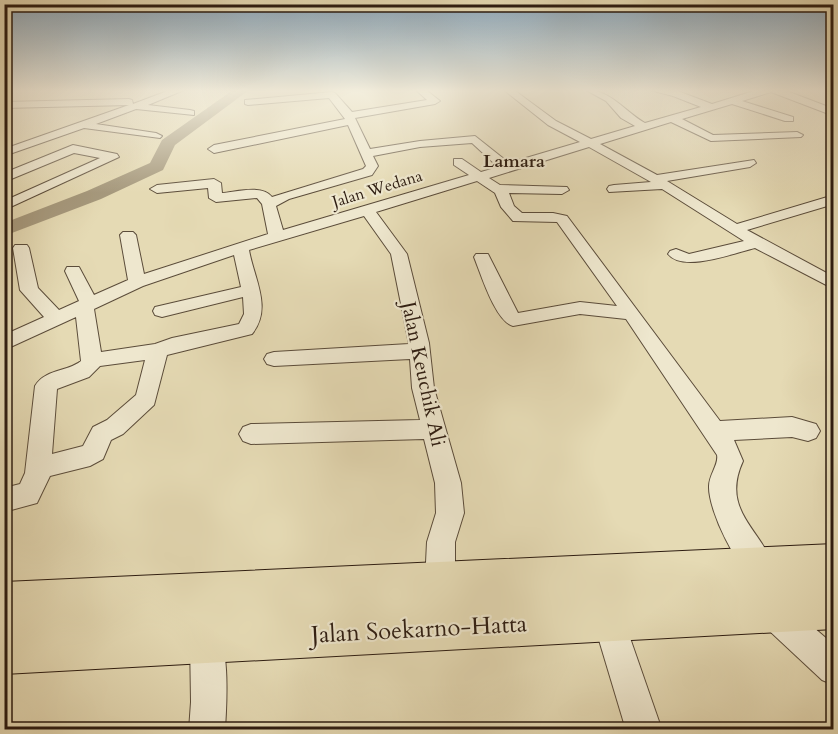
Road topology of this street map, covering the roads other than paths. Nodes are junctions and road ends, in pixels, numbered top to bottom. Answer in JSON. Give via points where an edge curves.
{"nodes":[{"id":1,"x":317,"y":124,"type":"edge"},
{"id":2,"x":353,"y":124,"type":"edge"},
{"id":3,"x":554,"y":124,"type":"edge"},
{"id":4,"x":639,"y":124,"type":"edge"},
{"id":5,"x":653,"y":124,"type":"edge"},
{"id":6,"x":685,"y":124,"type":"edge"},
{"id":7,"x":84,"y":125,"type":"joint"},
{"id":8,"x":644,"y":127,"type":"junction"},
{"id":9,"x":797,"y":135,"type":"dead end"},
{"id":10,"x":156,"y":136,"type":"dead end"},
{"id":11,"x":592,"y":143,"type":"junction"},
{"id":12,"x":214,"y":149,"type":"dead end"},
{"id":13,"x":4,"y":153,"type":"edge"},
{"id":14,"x":367,"y":153,"type":"junction"},
{"id":15,"x":458,"y":162,"type":"dead end"},
{"id":16,"x":750,"y":163,"type":"dead end"},
{"id":17,"x":507,"y":168,"type":"junction"},
{"id":18,"x":477,"y":177,"type":"junction"},
{"id":19,"x":4,"y":178,"type":"edge"},
{"id":20,"x":659,"y":182,"type":"junction"},
{"id":21,"x":4,"y":186,"type":"edge"},
{"id":22,"x":157,"y":189,"type":"dead end"},
{"id":23,"x":614,"y":189,"type":"dead end"},
{"id":24,"x":501,"y":190,"type":"junction"},
{"id":25,"x":562,"y":190,"type":"dead end"},
{"id":26,"x":31,"y":194,"type":"junction"},
{"id":27,"x":834,"y":199,"type":"edge"},
{"id":28,"x":269,"y":204,"type":"junction"},
{"id":29,"x":4,"y":206,"type":"edge"},
{"id":30,"x":367,"y":210,"type":"junction"},
{"id":31,"x":735,"y":230,"type":"junction"},
{"id":32,"x":128,"y":235,"type":"dead end"},
{"id":33,"x":277,"y":238,"type":"junction"},
{"id":34,"x":758,"y":243,"type":"junction"},
{"id":35,"x":21,"y":248,"type":"dead end"},
{"id":36,"x":241,"y":248,"type":"junction"},
{"id":37,"x":676,"y":254,"type":"dead end"},
{"id":38,"x":482,"y":257,"type":"dead end"},
{"id":39,"x":73,"y":271,"type":"dead end"},
{"id":40,"x":137,"y":282,"type":"junction"},
{"id":41,"x":834,"y":284,"type":"edge"},
{"id":42,"x":250,"y":290,"type":"junction"},
{"id":43,"x":87,"y":306,"type":"junction"},
{"id":44,"x":162,"y":312,"type":"dead end"},
{"id":45,"x":632,"y":314,"type":"junction"},
{"id":46,"x":57,"y":319,"type":"junction"},
{"id":47,"x":4,"y":343,"type":"edge"},
{"id":48,"x":158,"y":351,"type":"junction"},
{"id":49,"x":420,"y":351,"type":"junction"},
{"id":50,"x":274,"y":359,"type":"dead end"},
{"id":51,"x":93,"y":360,"type":"junction"},
{"id":52,"x":434,"y":429,"type":"junction"},
{"id":53,"x":716,"y":431,"type":"junction"},
{"id":54,"x":808,"y":431,"type":"dead end"},
{"id":55,"x":251,"y":434,"type":"dead end"},
{"id":56,"x":39,"y":468,"type":"junction"},
{"id":57,"x":4,"y":500,"type":"edge"},
{"id":58,"x":834,"y":564,"type":"edge"},
{"id":59,"x":440,"y":583,"type":"junction"},
{"id":60,"x":765,"y":589,"type":"junction"},
{"id":61,"x":4,"y":604,"type":"edge"},
{"id":62,"x":834,"y":607,"type":"edge"},
{"id":63,"x":609,"y":620,"type":"junction"},
{"id":64,"x":206,"y":639,"type":"junction"},
{"id":65,"x":4,"y":650,"type":"edge"},
{"id":66,"x":834,"y":668,"type":"edge"},
{"id":67,"x":207,"y":729,"type":"edge"},
{"id":68,"x":644,"y":729,"type":"edge"}],
"edges":[{"from":1,"to":12,"type":"street"},
{"from":2,"to":14,"type":"street"},
{"from":3,"to":11,"type":"street"},
{"from":4,"to":8,"type":"street"},
{"from":5,"to":8,"type":"street","name":"Jalan Wedana"},
{"from":6,"to":9,"type":"street","via":[[711,138]]},
{"from":7,"to":10,"type":"street"},
{"from":7,"to":13,"type":"street"},
{"from":8,"to":11,"type":"street","name":"Jalan Wedana"},
{"from":11,"to":17,"type":"street","name":"Jalan Wedana"},
{"from":11,"to":20,"type":"street"},
{"from":14,"to":17,"type":"street","via":[[475,139]]},
{"from":14,"to":28,"type":"street","via":[[370,171]]},
{"from":15,"to":18,"type":"street"},
{"from":16,"to":20,"type":"street"},
{"from":17,"to":18,"type":"street","name":"Jalan Wedana"},
{"from":18,"to":24,"type":"street"},
{"from":18,"to":30,"type":"street","name":"Jalan Wedana"},
{"from":19,"to":26,"type":"street","via":[[73,149],[113,156]]},
{"from":20,"to":23,"type":"street"},
{"from":20,"to":31,"type":"street"},
{"from":21,"to":26,"type":"street"},
{"from":22,"to":28,"type":"street","via":[[214,183],[216,198],[259,194]]},
{"from":24,"to":25,"type":"street"},
{"from":24,"to":45,"type":"street","via":[[518,218],[562,219]]},
{"from":26,"to":29,"type":"street"},
{"from":27,"to":31,"type":"street"},
{"from":28,"to":33,"type":"street"},
{"from":30,"to":33,"type":"street","name":"Jalan Wedana"},
{"from":30,"to":49,"type":"street","name":"Jalan Keuchik Ali","via":[[399,254]]},
{"from":31,"to":34,"type":"street"},
{"from":32,"to":40,"type":"street"},
{"from":33,"to":36,"type":"street","name":"Jalan Wedana"},
{"from":34,"to":37,"type":"street","via":[[688,259]]},
{"from":34,"to":41,"type":"street"},
{"from":35,"to":46,"type":"street","via":[[29,290]]},
{"from":36,"to":40,"type":"street","name":"Jalan Wedana"},
{"from":36,"to":42,"type":"street"},
{"from":38,"to":45,"type":"street","via":[[513,320],[579,308]]},
{"from":39,"to":43,"type":"street"},
{"from":40,"to":43,"type":"street","name":"Jalan Wedana"},
{"from":42,"to":44,"type":"street"},
{"from":42,"to":48,"type":"street","via":[[254,305],[252,322],[245,329]]},
{"from":43,"to":46,"type":"street","name":"Jalan Wedana"},
{"from":43,"to":51,"type":"street"},
{"from":45,"to":53,"type":"street"},
{"from":46,"to":47,"type":"street","name":"Jalan Wedana"},
{"from":48,"to":51,"type":"street"},
{"from":48,"to":56,"type":"street","via":[[146,399],[115,427],[101,434],[94,452]]},
{"from":49,"to":50,"type":"street"},
{"from":49,"to":52,"type":"street","name":"Jalan Keuchik Ali","via":[[423,388]]},
{"from":51,"to":56,"type":"street","via":[[85,371],[46,386]]},
{"from":52,"to":55,"type":"street"},
{"from":52,"to":59,"type":"street","name":"Jalan Keuchik Ali","via":[[448,483],[450,513],[441,542]]},
{"from":53,"to":54,"type":"street"},
{"from":53,"to":60,"type":"street","via":[[731,461],[724,469],[721,495]]},
{"from":56,"to":57,"type":"street","via":[[28,494]]},
{"from":58,"to":60,"type":"highway","name":"Jalan Soekarno-Hatta"},
{"from":59,"to":60,"type":"highway","name":"Jalan Soekarno-Hatta"},
{"from":59,"to":61,"type":"highway","name":"Jalan Soekarno-Hatta"},
{"from":60,"to":62,"type":"highway","name":"Jalan Soekarno-Hatta"},
{"from":60,"to":63,"type":"highway","name":"Jalan Soekarno-Hatta"},
{"from":60,"to":66,"type":"street"},
{"from":63,"to":64,"type":"highway","name":"Jalan Soekarno-Hatta"},
{"from":63,"to":68,"type":"street"},
{"from":64,"to":65,"type":"highway","name":"Jalan Soekarno-Hatta"},
{"from":64,"to":67,"type":"street"}]}
